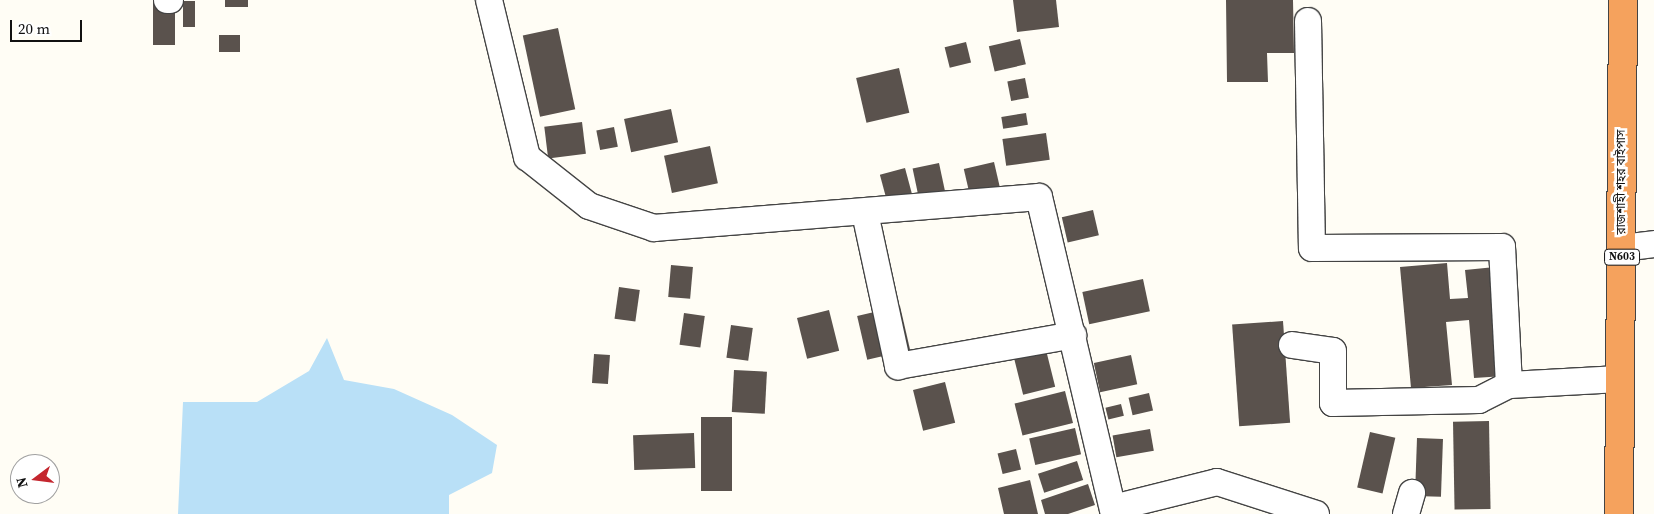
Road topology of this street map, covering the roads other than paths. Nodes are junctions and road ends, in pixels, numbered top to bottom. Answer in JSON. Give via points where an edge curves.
{"nodes":[{"id":1,"x":489,"y":0,"type":"edge"},
{"id":2,"x":1623,"y":0,"type":"edge"},
{"id":3,"x":1308,"y":20,"type":"dead end"},
{"id":4,"x":865,"y":213,"type":"junction"},
{"id":5,"x":1654,"y":244,"type":"edge"},
{"id":6,"x":1622,"y":248,"type":"junction"},
{"id":7,"x":1072,"y":334,"type":"junction"},
{"id":8,"x":1292,"y":345,"type":"dead end"},
{"id":9,"x":1620,"y":379,"type":"junction"},
{"id":10,"x":1509,"y":385,"type":"junction"},
{"id":11,"x":1114,"y":511,"type":"edge"},
{"id":12,"x":1316,"y":514,"type":"edge"},
{"id":13,"x":1619,"y":514,"type":"edge"}],
"edges":[{"from":1,"to":4,"type":"street","via":[[527,157],[589,206],[654,228]]},
{"from":2,"to":6,"type":"highway","name":"রাজশাহী শহর বাইপাস","number":"N603"},
{"from":3,"to":10,"type":"street","via":[[1312,248],[1502,247]]},
{"from":4,"to":7,"type":"street","via":[[1039,197]]},
{"from":4,"to":7,"type":"street","via":[[898,366]]},
{"from":5,"to":6,"type":"street"},
{"from":6,"to":9,"type":"highway","name":"রাজশাহী শহর বাইপাস","number":"N603"},
{"from":7,"to":11,"type":"street"},
{"from":8,"to":10,"type":"street","via":[[1333,351],[1333,403],[1479,400]]},
{"from":9,"to":10,"type":"street"},
{"from":9,"to":13,"type":"highway","name":"রাজশাহী শহর বাইপাস","number":"N603"},
{"from":11,"to":12,"type":"street","via":[[1217,482]]}]}
